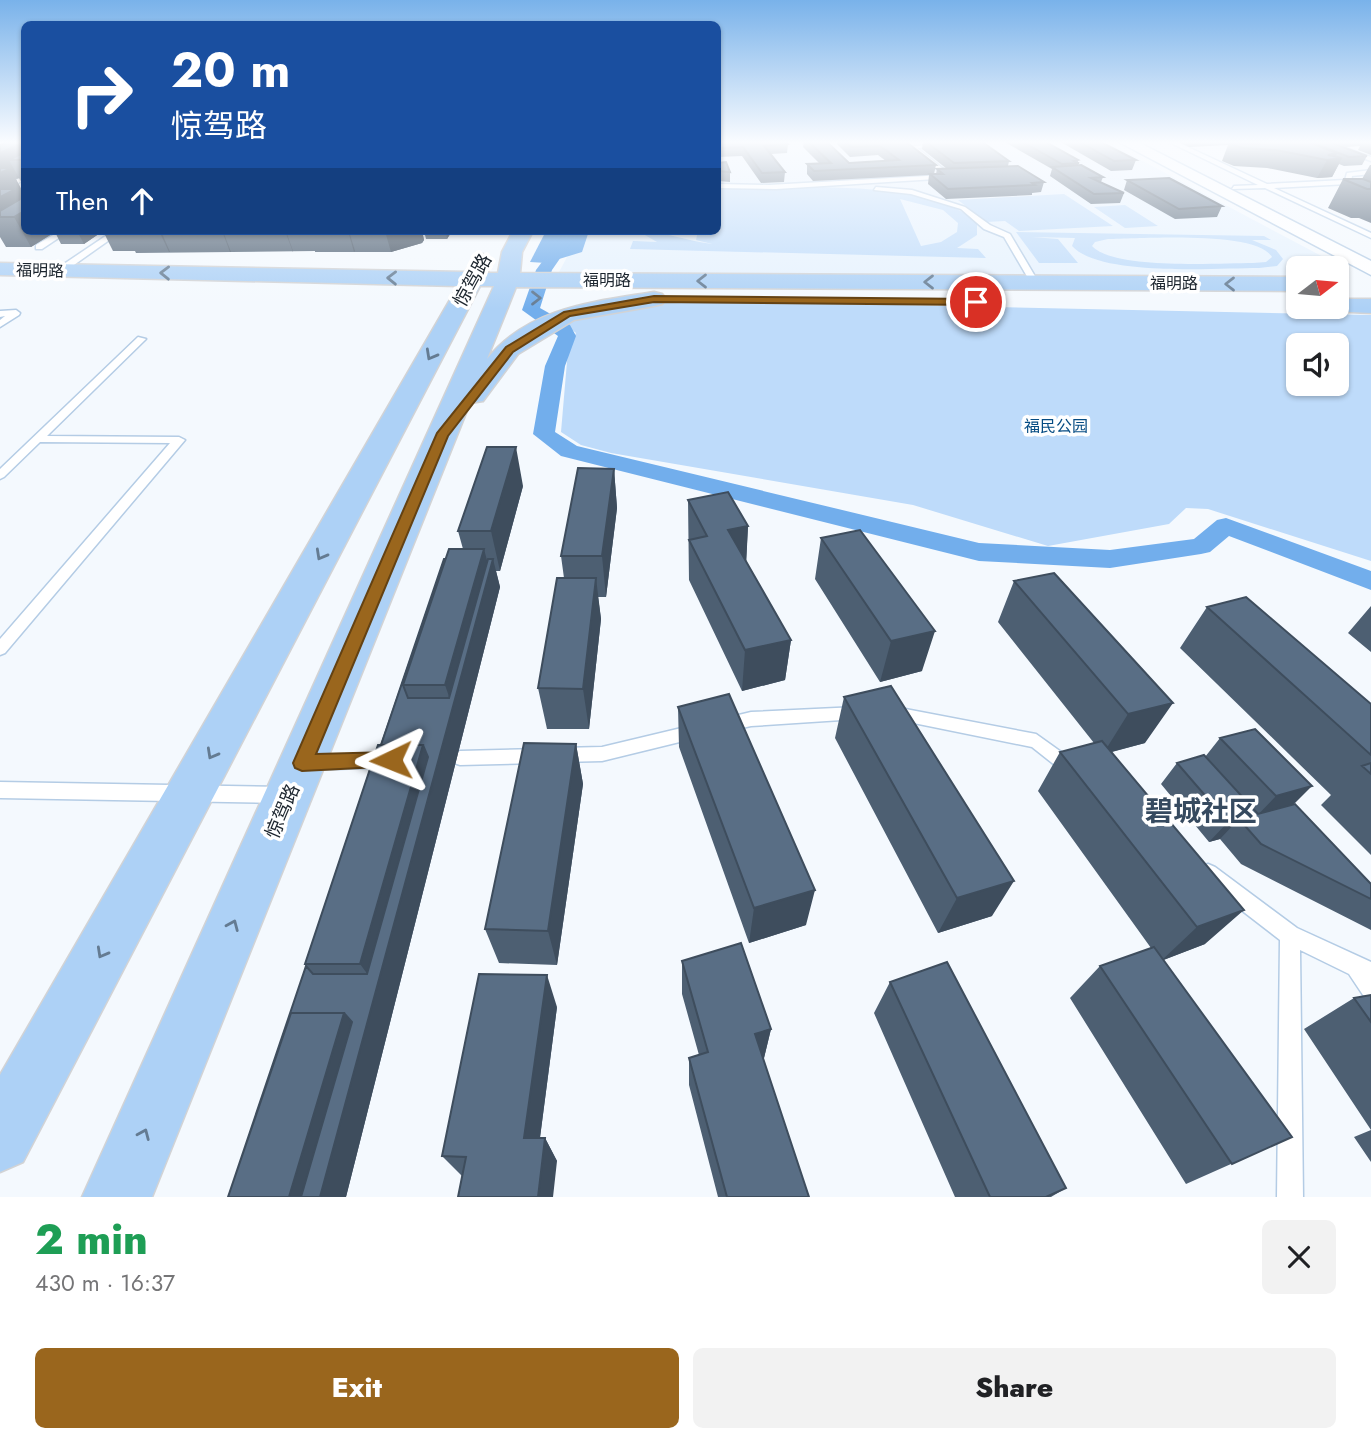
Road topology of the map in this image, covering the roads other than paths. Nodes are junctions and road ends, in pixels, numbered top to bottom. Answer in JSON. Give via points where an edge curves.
{"nodes":[{"id":1,"x":927,"y":197,"type":"edge"},
{"id":2,"x":1232,"y":197,"type":"edge"},
{"id":3,"x":1252,"y":197,"type":"edge"},
{"id":4,"x":1287,"y":197,"type":"edge"},
{"id":5,"x":58,"y":235,"type":"edge"},
{"id":6,"x":112,"y":235,"type":"edge"},
{"id":7,"x":499,"y":235,"type":"edge"},
{"id":8,"x":521,"y":235,"type":"edge"},
{"id":9,"x":1371,"y":236,"type":"edge"},
{"id":10,"x":39,"y":247,"type":"dead end"},
{"id":11,"x":1371,"y":256,"type":"edge"},
{"id":12,"x":0,"y":269,"type":"edge"},
{"id":13,"x":1371,"y":269,"type":"edge"},
{"id":14,"x":61,"y":270,"type":"junction"},
{"id":15,"x":1035,"y":283,"type":"junction"},
{"id":16,"x":1286,"y":284,"type":"edge"},
{"id":17,"x":1349,"y":284,"type":"edge"},
{"id":18,"x":1371,"y":284,"type":"edge"},
{"id":19,"x":0,"y":289,"type":"edge"},
{"id":20,"x":492,"y":289,"type":"junction"},
{"id":21,"x":568,"y":299,"type":"junction"},
{"id":22,"x":1286,"y":305,"type":"edge"},
{"id":23,"x":1349,"y":306,"type":"edge"},
{"id":24,"x":1371,"y":306,"type":"edge"},
{"id":25,"x":0,"y":314,"type":"edge"},
{"id":26,"x":0,"y":324,"type":"edge"},
{"id":27,"x":141,"y":339,"type":"dead end"},
{"id":28,"x":442,"y":435,"type":"junction"},
{"id":29,"x":37,"y":439,"type":"junction"},
{"id":30,"x":5,"y":466,"type":"edge"},
{"id":31,"x":0,"y":475,"type":"edge"},
{"id":32,"x":0,"y":649,"type":"edge"},
{"id":33,"x":460,"y":758,"type":"dead end"},
{"id":34,"x":391,"y":760,"type":"edge"},
{"id":35,"x":295,"y":779,"type":"junction"},
{"id":36,"x":1091,"y":783,"type":"edge"},
{"id":37,"x":0,"y":790,"type":"edge"},
{"id":38,"x":191,"y":791,"type":"junction"},
{"id":39,"x":1190,"y":859,"type":"edge"},
{"id":40,"x":1290,"y":935,"type":"junction"},
{"id":41,"x":1364,"y":970,"type":"edge"},
{"id":42,"x":1371,"y":987,"type":"edge"},
{"id":43,"x":0,"y":1139,"type":"edge"},
{"id":44,"x":117,"y":1197,"type":"edge"},
{"id":45,"x":1290,"y":1197,"type":"edge"}],
"edges":[{"from":1,"to":15,"type":"lane","via":[[963,208],[987,228],[1007,236]]},
{"from":2,"to":13,"type":"main road"},
{"from":3,"to":11,"type":"main road"},
{"from":4,"to":9,"type":"lane"},
{"from":5,"to":10,"type":"lane"},
{"from":6,"to":14,"type":"lane"},
{"from":7,"to":20,"type":"main road","name":"惊驾路"},
{"from":8,"to":20,"type":"main road","name":"惊驾路"},
{"from":12,"to":14,"type":"main road","name":"福明路"},
{"from":20,"to":14,"type":"main road","name":"福明路","one_way":true},
{"from":16,"to":15,"type":"main road","name":"福明路","one_way":true},
{"from":15,"to":21,"type":"main road","name":"福明路","one_way":true},
{"from":17,"to":18,"type":"main road"},
{"from":19,"to":20,"type":"main road","name":"福明路"},
{"from":20,"to":21,"type":"main road","name":"福明路"},
{"from":20,"to":28,"type":"main road","name":"惊驾路"},
{"from":20,"to":38,"type":"main road","name":"惊驾路","one_way":true},
{"from":21,"to":22,"type":"main road","name":"福明路","via":[[567,314],[654,299]]},
{"from":21,"to":28,"type":"main road","via":[[530,337],[509,349]]},
{"from":23,"to":24,"type":"main road"},
{"from":25,"to":26,"type":"lane","via":[[16,313]]},
{"from":27,"to":29,"type":"lane"},
{"from":28,"to":35,"type":"main road","name":"惊驾路"},
{"from":29,"to":30,"type":"lane"},
{"from":29,"to":32,"type":"lane","via":[[179,440]]},
{"from":30,"to":31,"type":"lane"},
{"from":33,"to":36,"type":"lane","via":[[601,754],[751,719],[888,712],[1035,741]]},
{"from":34,"to":35,"type":"lane"},
{"from":35,"to":38,"type":"lane"},
{"from":44,"to":35,"type":"main road","name":"惊驾路","one_way":true},
{"from":37,"to":38,"type":"lane"},
{"from":38,"to":43,"type":"main road","name":"惊驾路","one_way":true},
{"from":39,"to":40,"type":"lane"},
{"from":40,"to":41,"type":"lane"},
{"from":40,"to":45,"type":"lane"},
{"from":41,"to":42,"type":"lane"}]}
